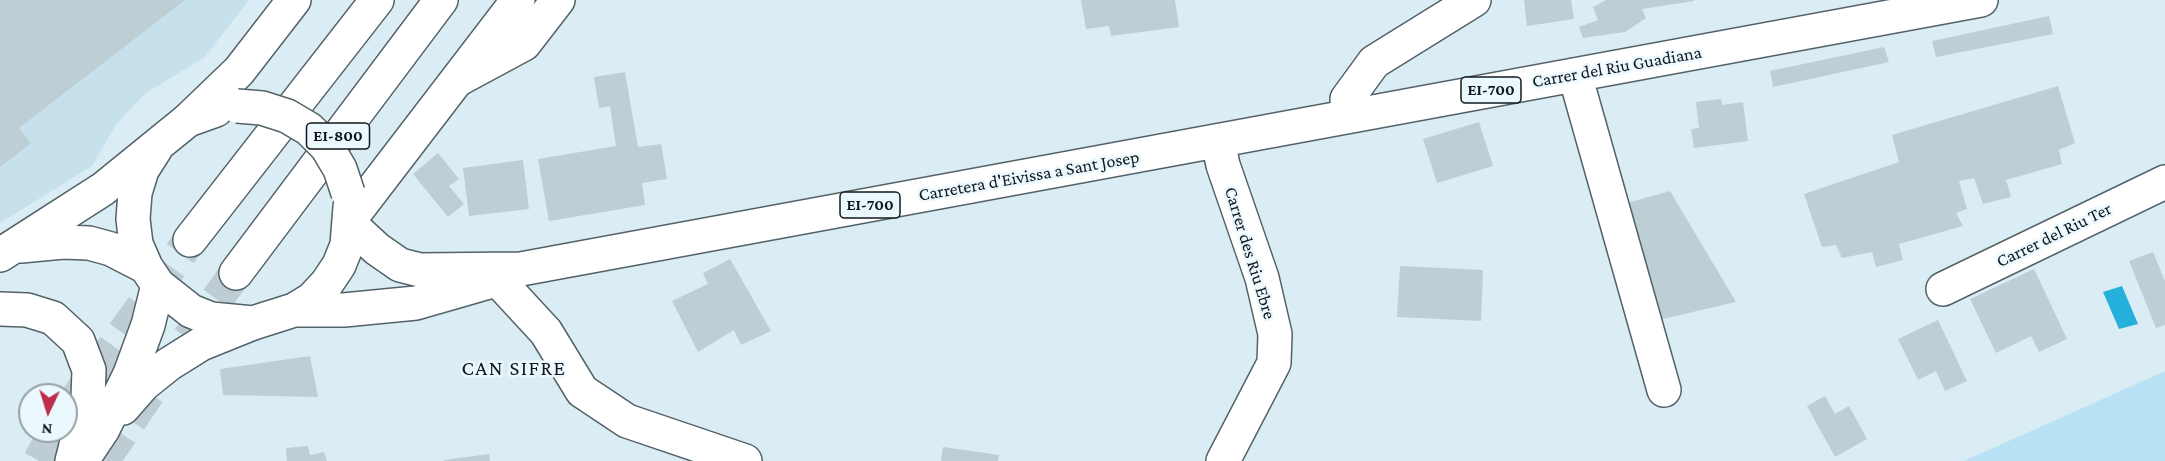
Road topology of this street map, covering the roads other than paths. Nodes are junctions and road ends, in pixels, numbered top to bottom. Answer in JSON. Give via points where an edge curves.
{"nodes":[{"id":1,"x":294,"y":0,"type":"edge"},
{"id":2,"x":377,"y":0,"type":"edge"},
{"id":3,"x":441,"y":0,"type":"edge"},
{"id":4,"x":518,"y":0,"type":"edge"},
{"id":5,"x":558,"y":0,"type":"edge"},
{"id":6,"x":1474,"y":0,"type":"edge"},
{"id":7,"x":1981,"y":0,"type":"edge"},
{"id":8,"x":1575,"y":75,"type":"junction"},
{"id":9,"x":459,"y":80,"type":"junction"},
{"id":10,"x":1349,"y":116,"type":"junction"},
{"id":11,"x":188,"y":120,"type":"junction"},
{"id":12,"x":1218,"y":141,"type":"junction"},
{"id":13,"x":156,"y":148,"type":"junction"},
{"id":14,"x":2165,"y":182,"type":"edge"},
{"id":15,"x":350,"y":211,"type":"junction"},
{"id":16,"x":190,"y":240,"type":"tunnel mouth"},
{"id":17,"x":7,"y":251,"type":"edge"},
{"id":18,"x":236,"y":273,"type":"tunnel mouth"},
{"id":19,"x":510,"y":274,"type":"junction"},
{"id":20,"x":152,"y":276,"type":"junction"},
{"id":21,"x":1943,"y":289,"type":"dead end"},
{"id":22,"x":0,"y":309,"type":"edge"},
{"id":23,"x":294,"y":310,"type":"junction"},
{"id":24,"x":253,"y":323,"type":"junction"},
{"id":25,"x":1664,"y":390,"type":"dead end"},
{"id":26,"x":103,"y":429,"type":"junction"},
{"id":27,"x":72,"y":461,"type":"edge"},
{"id":28,"x":82,"y":461,"type":"edge"},
{"id":29,"x":745,"y":461,"type":"edge"},
{"id":30,"x":1222,"y":461,"type":"edge"}],
"edges":[{"from":1,"to":11,"type":"main road","number":"EI-800","via":[[239,70]]},
{"from":2,"to":16,"type":"main road","number":"EI-800"},
{"from":3,"to":18,"type":"main road","number":"EI-800"},
{"from":4,"to":9,"type":"main road","number":"EI-800"},
{"from":5,"to":9,"type":"main road","via":[[524,44]]},
{"from":6,"to":10,"type":"main road","via":[[1374,62],[1347,99]]},
{"from":7,"to":8,"type":"main road","name":"Carrer del Riu Guadiana","number":"EI-700"},
{"from":8,"to":10,"type":"main road","name":"Carrer del Riu Guadiana","number":"EI-700"},
{"from":8,"to":25,"type":"main road"},
{"from":9,"to":15,"type":"main road","number":"EI-800"},
{"from":10,"to":12,"type":"main road","name":"Carrer del Riu Guadiana","number":"EI-700"},
{"from":11,"to":13,"type":"main road","number":"EI-800"},
{"from":11,"to":15,"type":"main road","number":"EI-800","bridge":true,"via":[[237,106],[287,116],[309,129],[327,147],[340,168]]},
{"from":12,"to":19,"type":"main road","name":"Carretera d'Eivissa a Sant Josep","number":"EI-700"},
{"from":12,"to":30,"type":"main road","name":"Carrer des Riu Ebre","via":[[1262,278],[1275,334],[1274,363]]},
{"from":13,"to":17,"type":"main road","via":[[103,189]]},
{"from":13,"to":20,"type":"main road","number":"EI-800","via":[[142,170],[133,219],[136,243]]},
{"from":14,"to":21,"type":"main road","name":"Carrer del Riu Ter"},
{"from":15,"to":19,"type":"main road","name":"Carretera d'Eivissa a Sant Josep","number":"EI-700","via":[[377,249],[400,265],[420,270]]},
{"from":15,"to":23,"type":"main road","number":"EI-800","via":[[347,245],[339,265],[319,291]]},
{"from":17,"to":20,"type":"main road","via":[[63,242],[89,243],[111,249]]},
{"from":19,"to":23,"type":"main road","name":"Carretera d'Eivissa a Sant Josep","number":"EI-700","via":[[416,303]]},
{"from":19,"to":29,"type":"main road","via":[[582,391],[627,421]]},
{"from":20,"to":24,"type":"main road","number":"EI-800","via":[[191,311],[211,319]]},
{"from":20,"to":26,"type":"main road","via":[[148,326]]},
{"from":22,"to":27,"type":"main road","via":[[27,310],[53,318],[78,340],[89,370],[88,398]]},
{"from":23,"to":24,"type":"main road","number":"EI-800"},
{"from":24,"to":26,"type":"main road","via":[[201,344],[169,364],[144,384]]},
{"from":26,"to":28,"type":"main road"}]}
